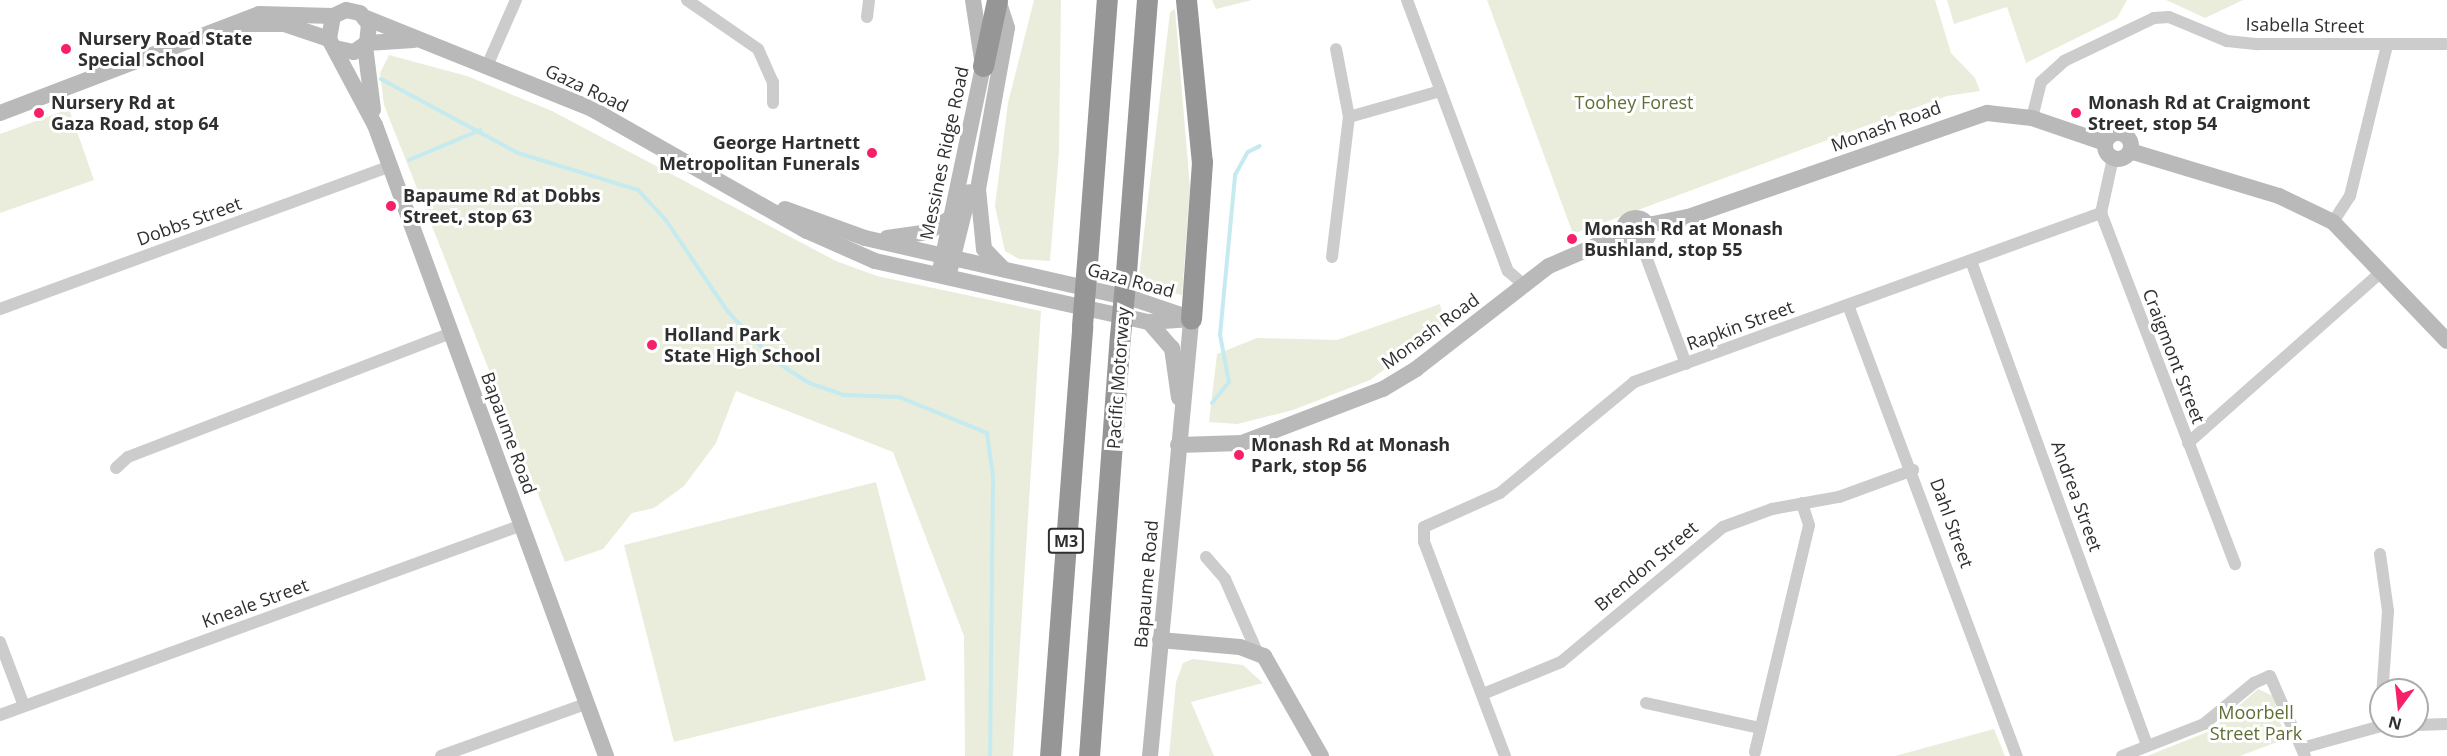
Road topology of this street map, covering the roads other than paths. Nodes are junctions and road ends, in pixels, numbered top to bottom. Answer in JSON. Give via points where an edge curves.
{"nodes":[{"id":1,"x":516,"y":0,"type":"edge"},
{"id":2,"x":687,"y":0,"type":"edge"},
{"id":3,"x":869,"y":0,"type":"edge"},
{"id":4,"x":973,"y":0,"type":"edge"},
{"id":5,"x":997,"y":0,"type":"edge"},
{"id":6,"x":1107,"y":0,"type":"edge"},
{"id":7,"x":1148,"y":0,"type":"edge"},
{"id":8,"x":1186,"y":0,"type":"edge"},
{"id":9,"x":1407,"y":0,"type":"edge"},
{"id":10,"x":333,"y":16,"type":"junction"},
{"id":11,"x":867,"y":17,"type":"dead end"},
{"id":12,"x":366,"y":18,"type":"junction"},
{"id":13,"x":243,"y":24,"type":"junction"},
{"id":14,"x":419,"y":40,"type":"junction"},
{"id":15,"x":332,"y":44,"type":"junction"},
{"id":16,"x":366,"y":44,"type":"junction"},
{"id":17,"x":2447,"y":44,"type":"edge"},
{"id":18,"x":2387,"y":45,"type":"junction"},
{"id":19,"x":1336,"y":49,"type":"dead end"},
{"id":20,"x":487,"y":66,"type":"junction"},
{"id":21,"x":983,"y":66,"type":"junction"},
{"id":22,"x":1440,"y":91,"type":"junction"},
{"id":23,"x":773,"y":104,"type":"dead end"},
{"id":24,"x":0,"y":113,"type":"edge"},
{"id":25,"x":1349,"y":117,"type":"junction"},
{"id":26,"x":2032,"y":118,"type":"junction"},
{"id":27,"x":375,"y":125,"type":"junction"},
{"id":28,"x":2105,"y":143,"type":"junction"},
{"id":29,"x":982,"y":148,"type":"junction"},
{"id":30,"x":2130,"y":151,"type":"junction"},
{"id":31,"x":2113,"y":158,"type":"junction"},
{"id":32,"x":390,"y":166,"type":"junction"},
{"id":33,"x":731,"y":186,"type":"junction"},
{"id":34,"x":2101,"y":213,"type":"junction"},
{"id":35,"x":952,"y":217,"type":"junction"},
{"id":36,"x":2333,"y":222,"type":"junction"},
{"id":37,"x":1648,"y":225,"type":"junction"},
{"id":38,"x":1623,"y":234,"type":"junction"},
{"id":39,"x":865,"y":238,"type":"junction"},
{"id":40,"x":1641,"y":243,"type":"junction"},
{"id":41,"x":1332,"y":257,"type":"dead end"},
{"id":42,"x":948,"y":258,"type":"junction"},
{"id":43,"x":1971,"y":261,"type":"junction"},
{"id":44,"x":1009,"y":271,"type":"junction"},
{"id":45,"x":2381,"y":272,"type":"junction"},
{"id":46,"x":942,"y":280,"type":"junction"},
{"id":47,"x":1524,"y":285,"type":"junction"},
{"id":48,"x":1848,"y":304,"type":"junction"},
{"id":49,"x":0,"y":309,"type":"edge"},
{"id":50,"x":1191,"y":319,"type":"junction"},
{"id":51,"x":1149,"y":322,"type":"junction"},
{"id":52,"x":451,"y":333,"type":"junction"},
{"id":53,"x":2447,"y":341,"type":"edge"},
{"id":54,"x":1686,"y":364,"type":"junction"},
{"id":55,"x":1180,"y":416,"type":"junction"},
{"id":56,"x":2188,"y":442,"type":"junction"},
{"id":57,"x":1178,"y":445,"type":"junction"},
{"id":58,"x":116,"y":468,"type":"dead end"},
{"id":59,"x":1913,"y":470,"type":"junction"},
{"id":60,"x":1802,"y":503,"type":"junction"},
{"id":61,"x":522,"y":525,"type":"junction"},
{"id":62,"x":2380,"y":554,"type":"dead end"},
{"id":63,"x":1206,"y":557,"type":"dead end"},
{"id":64,"x":2235,"y":564,"type":"dead end"},
{"id":65,"x":1160,"y":640,"type":"junction"},
{"id":66,"x":0,"y":642,"type":"edge"},
{"id":67,"x":1257,"y":652,"type":"junction"},
{"id":68,"x":2383,"y":678,"type":"edge"},
{"id":69,"x":1483,"y":694,"type":"junction"},
{"id":70,"x":588,"y":703,"type":"junction"},
{"id":71,"x":1646,"y":703,"type":"dead end"},
{"id":72,"x":24,"y":706,"type":"junction"},
{"id":73,"x":0,"y":715,"type":"edge"},
{"id":74,"x":2447,"y":724,"type":"edge"},
{"id":75,"x":2429,"y":725,"type":"edge"},
{"id":76,"x":1760,"y":728,"type":"junction"},
{"id":77,"x":2369,"y":730,"type":"edge"},
{"id":78,"x":2148,"y":745,"type":"junction"},
{"id":79,"x":1755,"y":752,"type":"dead end"},
{"id":80,"x":2304,"y":752,"type":"edge"},
{"id":81,"x":441,"y":756,"type":"edge"},
{"id":82,"x":606,"y":756,"type":"edge"},
{"id":83,"x":1050,"y":756,"type":"edge"},
{"id":84,"x":1089,"y":756,"type":"edge"},
{"id":85,"x":1150,"y":756,"type":"edge"},
{"id":86,"x":1321,"y":756,"type":"edge"},
{"id":87,"x":1505,"y":756,"type":"edge"},
{"id":88,"x":2017,"y":756,"type":"edge"},
{"id":89,"x":2122,"y":756,"type":"edge"}],
"edges":[{"from":1,"to":20,"type":"street"},
{"from":2,"to":23,"type":"street","via":[[758,49],[773,82]]},
{"from":3,"to":11,"type":"street"},
{"from":4,"to":21,"type":"street","name":"Messines Ridge Road"},
{"from":5,"to":21,"type":"highway"},
{"from":5,"to":29,"type":"street","name":"Messines Ridge Road","via":[[1007,28]]},
{"from":6,"to":83,"type":"highway","number":"M3","bridge":true},
{"from":7,"to":84,"type":"highway","name":"Pacific Motorway","number":"M3","bridge":true},
{"from":8,"to":50,"type":"highway","via":[[1202,170]]},
{"from":9,"to":22,"type":"street"},
{"from":10,"to":12,"type":"street","via":[[346,10]]},
{"from":10,"to":13,"type":"street","via":[[269,12]]},
{"from":10,"to":15,"type":"street"},
{"from":12,"to":14,"type":"street","name":"Gaza Road"},
{"from":12,"to":16,"type":"street"},
{"from":13,"to":15,"type":"street","via":[[284,24]]},
{"from":13,"to":24,"type":"street"},
{"from":14,"to":16,"type":"street","name":"Gaza Road"},
{"from":14,"to":20,"type":"street","name":"Gaza Road"},
{"from":15,"to":16,"type":"street","via":[[347,53]]},
{"from":15,"to":27,"type":"street","name":"Bapaume Road"},
{"from":16,"to":27,"type":"street","name":"Bapaume Road"},
{"from":17,"to":18,"type":"street","name":"Isabella Street"},
{"from":18,"to":26,"type":"street","name":"Isabella Street","via":[[2227,41],[2169,17],[2154,18],[2064,61],[2041,82]]},
{"from":18,"to":36,"type":"street","via":[[2350,196]]},
{"from":19,"to":25,"type":"street"},
{"from":20,"to":33,"type":"street","name":"Gaza Road","via":[[592,109]]},
{"from":21,"to":35,"type":"street","name":"Messines Ridge Road"},
{"from":22,"to":25,"type":"street"},
{"from":22,"to":47,"type":"street","via":[[1509,271]]},
{"from":25,"to":41,"type":"street"},
{"from":26,"to":28,"type":"street","name":"Monash Road"},
{"from":26,"to":37,"type":"street","name":"Monash Road","via":[[1987,113],[1964,119],[1688,217]]},
{"from":27,"to":32,"type":"street","name":"Bapaume Road"},
{"from":28,"to":30,"type":"street","name":"Monash Road","via":[[2122,134]]},
{"from":28,"to":31,"type":"street"},
{"from":29,"to":42,"type":"street"},
{"from":29,"to":44,"type":"street","via":[[978,189],[983,246],[991,261]]},
{"from":30,"to":31,"type":"street"},
{"from":30,"to":36,"type":"street","name":"Monash Road","via":[[2279,196]]},
{"from":31,"to":34,"type":"street"},
{"from":32,"to":49,"type":"street","name":"Dobbs Street"},
{"from":32,"to":52,"type":"street","name":"Bapaume Road"},
{"from":33,"to":39,"type":"street","name":"Gaza Road"},
{"from":33,"to":46,"type":"street","name":"Gaza Road","via":[[845,250]]},
{"from":34,"to":43,"type":"street","name":"Rapkin Street"},
{"from":34,"to":56,"type":"street","name":"Craigmont Street"},
{"from":35,"to":39,"type":"street","via":[[915,236]]},
{"from":35,"to":42,"type":"street","name":"Messines Ridge Road"},
{"from":36,"to":45,"type":"street","name":"Monash Road"},
{"from":37,"to":38,"type":"street","name":"Monash Road","via":[[1631,219]]},
{"from":37,"to":40,"type":"street"},
{"from":38,"to":40,"type":"street","via":[[1629,242]]},
{"from":38,"to":47,"type":"street","name":"Monash Road","via":[[1573,253]]},
{"from":39,"to":42,"type":"street","name":"Gaza Road"},
{"from":40,"to":54,"type":"street"},
{"from":42,"to":44,"type":"street","name":"Gaza Road"},
{"from":42,"to":46,"type":"street","name":"Messines Ridge Road"},
{"from":43,"to":48,"type":"street","name":"Rapkin Street"},
{"from":43,"to":78,"type":"street","name":"Andrea Street"},
{"from":44,"to":50,"type":"street","name":"Gaza Road","via":[[1137,300]]},
{"from":45,"to":53,"type":"street","name":"Monash Road"},
{"from":45,"to":56,"type":"street"},
{"from":46,"to":51,"type":"street","name":"Gaza Road","via":[[1065,300]]},
{"from":47,"to":57,"type":"street","name":"Monash Road","via":[[1416,369],[1383,388],[1242,443]]},
{"from":48,"to":54,"type":"street","name":"Rapkin Street"},
{"from":48,"to":59,"type":"street","name":"Dahl Street"},
{"from":50,"to":51,"type":"street","name":"Gaza Road"},
{"from":50,"to":55,"type":"street","name":"Bapaume Road","via":[[1192,354]]},
{"from":51,"to":55,"type":"street","name":"Bapaume Road","via":[[1172,348]]},
{"from":52,"to":58,"type":"street","via":[[128,457]]},
{"from":52,"to":61,"type":"street","name":"Bapaume Road"},
{"from":54,"to":69,"type":"street","name":"Rapkin Street","via":[[1634,382],[1500,493],[1424,527],[1424,542]]},
{"from":55,"to":57,"type":"street","name":"Bapaume Road"},
{"from":56,"to":64,"type":"street","name":"Craigmont Street"},
{"from":57,"to":65,"type":"street","name":"Bapaume Road"},
{"from":59,"to":60,"type":"street","name":"Brendon Street","via":[[1839,496]]},
{"from":59,"to":88,"type":"street","name":"Dahl Street"},
{"from":60,"to":69,"type":"street","name":"Brendon Street","via":[[1723,527],[1561,662]]},
{"from":60,"to":76,"type":"street","via":[[1809,525]]},
{"from":61,"to":70,"type":"street","name":"Bapaume Road"},
{"from":61,"to":72,"type":"street","name":"Kneale Street"},
{"from":62,"to":68,"type":"street","via":[[2388,611]]},
{"from":63,"to":67,"type":"street","via":[[1225,579]]},
{"from":65,"to":67,"type":"street"},
{"from":65,"to":85,"type":"street","name":"Bapaume Road"},
{"from":66,"to":72,"type":"street"},
{"from":67,"to":86,"type":"street","via":[[1270,662]]},
{"from":69,"to":87,"type":"street"},
{"from":70,"to":81,"type":"street"},
{"from":70,"to":82,"type":"street","name":"Bapaume Road"},
{"from":71,"to":76,"type":"street"},
{"from":72,"to":73,"type":"street","name":"Kneale Street"},
{"from":74,"to":75,"type":"street"},
{"from":76,"to":79,"type":"street"},
{"from":77,"to":80,"type":"street"},
{"from":78,"to":80,"type":"street","via":[[2204,724],[2253,683],[2270,676]]},
{"from":78,"to":89,"type":"street"}]}
